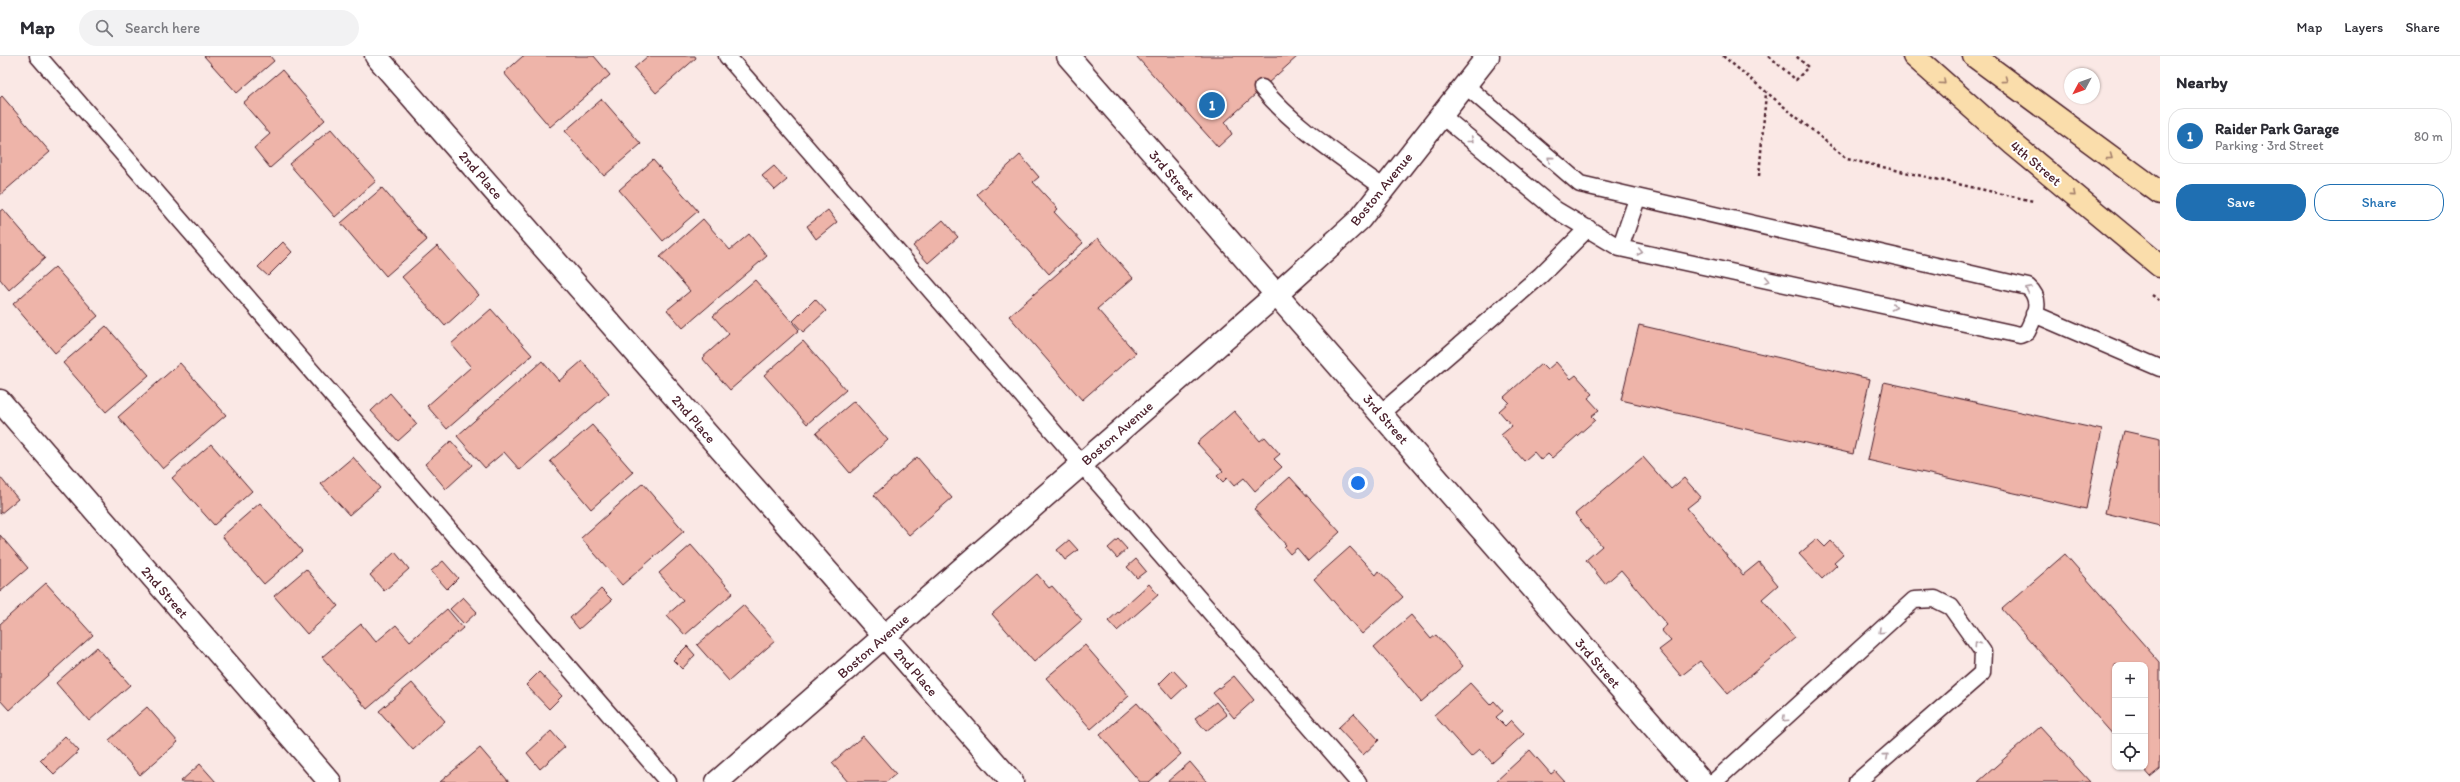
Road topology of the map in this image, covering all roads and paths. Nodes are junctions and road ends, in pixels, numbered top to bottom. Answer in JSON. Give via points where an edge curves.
{"nodes":[{"id":1,"x":38,"y":56,"type":"edge"},
{"id":2,"x":376,"y":56,"type":"edge"},
{"id":3,"x":726,"y":56,"type":"edge"},
{"id":4,"x":1068,"y":56,"type":"edge"},
{"id":5,"x":1488,"y":56,"type":"edge"},
{"id":6,"x":1723,"y":56,"type":"edge"},
{"id":7,"x":1769,"y":56,"type":"edge"},
{"id":8,"x":1796,"y":56,"type":"edge"},
{"id":9,"x":1914,"y":56,"type":"edge"},
{"id":10,"x":1974,"y":56,"type":"edge"},
{"id":11,"x":1465,"y":85,"type":"junction"},
{"id":12,"x":1262,"y":88,"type":"dead end"},
{"id":13,"x":1766,"y":92,"type":"junction"},
{"id":14,"x":1441,"y":115,"type":"junction"},
{"id":15,"x":1759,"y":176,"type":"dead end"},
{"id":16,"x":1384,"y":188,"type":"junction"},
{"id":17,"x":2160,"y":193,"type":"edge"},
{"id":18,"x":1636,"y":199,"type":"junction"},
{"id":19,"x":2035,"y":201,"type":"dead end"},
{"id":20,"x":1588,"y":228,"type":"junction"},
{"id":21,"x":1620,"y":248,"type":"junction"},
{"id":22,"x":2160,"y":266,"type":"edge"},
{"id":23,"x":2149,"y":293,"type":"dead end"},
{"id":24,"x":1278,"y":294,"type":"junction"},
{"id":25,"x":2160,"y":301,"type":"edge"},
{"id":26,"x":2034,"y":314,"type":"junction"},
{"id":27,"x":2160,"y":368,"type":"edge"},
{"id":28,"x":0,"y":402,"type":"edge"},
{"id":29,"x":1381,"y":413,"type":"junction"},
{"id":30,"x":1082,"y":464,"type":"junction"},
{"id":31,"x":884,"y":636,"type":"junction"},
{"id":32,"x":330,"y":782,"type":"edge"},
{"id":33,"x":668,"y":782,"type":"edge"},
{"id":34,"x":717,"y":782,"type":"edge"},
{"id":35,"x":1012,"y":782,"type":"edge"},
{"id":36,"x":1358,"y":782,"type":"edge"},
{"id":37,"x":1702,"y":782,"type":"edge"},
{"id":38,"x":1714,"y":782,"type":"edge"},
{"id":39,"x":1857,"y":782,"type":"edge"}],
"edges":[{"from":1,"to":33,"type":"lane"},
{"from":2,"to":31,"type":"street","name":"2nd Place"},
{"from":3,"to":30,"type":"lane"},
{"from":4,"to":24,"type":"street","name":"3rd Street"},
{"from":5,"to":11,"type":"street","name":"Boston Avenue"},
{"from":6,"to":13,"type":"path"},
{"from":7,"to":8,"type":"path","via":[[1796,80],[1808,67]]},
{"from":9,"to":22,"type":"main road","name":"4th Street","one_way":true,"via":[[2013,144]]},
{"from":10,"to":17,"type":"main road","one_way":true},
{"from":11,"to":14,"type":"street","name":"Boston Avenue"},
{"from":18,"to":11,"type":"lane","one_way":true,"via":[[1580,184]]},
{"from":12,"to":16,"type":"lane","via":[[1277,107]]},
{"from":13,"to":15,"type":"path"},
{"from":13,"to":19,"type":"path","via":[[1847,159]]},
{"from":14,"to":16,"type":"street","name":"Boston Avenue"},
{"from":14,"to":20,"type":"lane","one_way":true,"via":[[1556,210]]},
{"from":16,"to":24,"type":"street","name":"Boston Avenue","via":[[1360,219]]},
{"from":18,"to":21,"type":"lane"},
{"from":26,"to":18,"type":"lane","one_way":true,"via":[[2038,303],[2035,293],[2028,288]]},
{"from":20,"to":21,"type":"lane"},
{"from":20,"to":29,"type":"lane","via":[[1541,275]]},
{"from":21,"to":26,"type":"lane","one_way":true,"via":[[2020,335],[2027,332]]},
{"from":23,"to":25,"type":"path"},
{"from":24,"to":29,"type":"street","name":"3rd Street"},
{"from":24,"to":30,"type":"street","name":"Boston Avenue"},
{"from":26,"to":27,"type":"lane"},
{"from":28,"to":32,"type":"street","name":"2nd Street"},
{"from":29,"to":37,"type":"street","name":"3rd Street"},
{"from":30,"to":31,"type":"street","name":"Boston Avenue"},
{"from":30,"to":36,"type":"lane"},
{"from":31,"to":34,"type":"street","name":"Boston Avenue"},
{"from":31,"to":35,"type":"street","name":"2nd Place"},
{"from":39,"to":38,"type":"lane","one_way":true,"via":[[1982,673],[1983,652],[1951,606],[1935,599],[1914,600]]}]}
